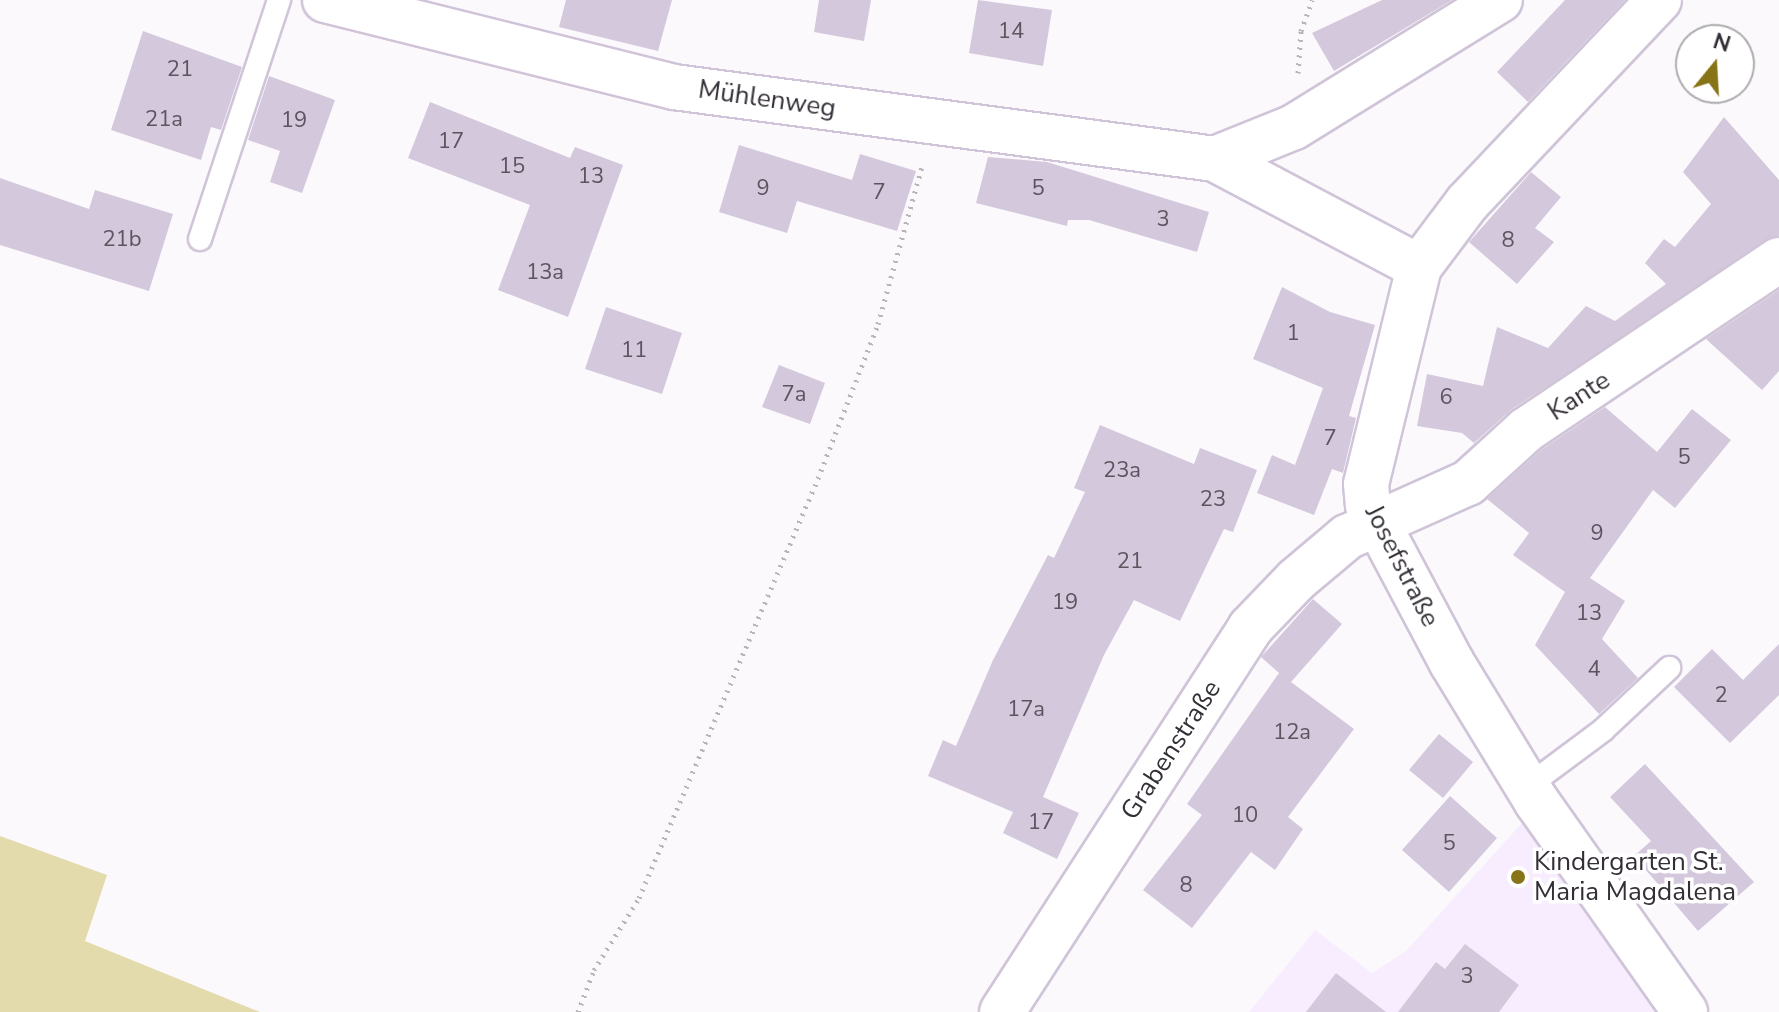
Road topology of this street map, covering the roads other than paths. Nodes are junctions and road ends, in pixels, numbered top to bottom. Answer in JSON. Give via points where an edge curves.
{"nodes":[{"id":1,"x":279,"y":0,"type":"edge"},
{"id":2,"x":325,"y":0,"type":"edge"},
{"id":3,"x":1500,"y":0,"type":"edge"},
{"id":4,"x":1659,"y":0,"type":"edge"},
{"id":5,"x":1215,"y":159,"type":"junction"},
{"id":6,"x":200,"y":239,"type":"dead end"},
{"id":7,"x":1779,"y":260,"type":"edge"},
{"id":8,"x":1419,"y":267,"type":"junction"},
{"id":9,"x":1377,"y":523,"type":"junction"},
{"id":10,"x":1669,"y":668,"type":"dead end"},
{"id":11,"x":1528,"y":786,"type":"junction"},
{"id":12,"x":1002,"y":1012,"type":"edge"},
{"id":13,"x":1685,"y":1012,"type":"edge"}],
"edges":[{"from":1,"to":6,"type":"lane"},
{"from":2,"to":5,"type":"street","name":"Mühlenweg","via":[[674,87]]},
{"from":3,"to":5,"type":"street","name":"Mühlenweg","via":[[1294,127]]},
{"from":4,"to":8,"type":"street","name":"Josefstraße","via":[[1467,203]]},
{"from":5,"to":8,"type":"street","name":"Mühlenweg"},
{"from":7,"to":9,"type":"street","name":"Kante","via":[[1526,430],[1468,483]]},
{"from":8,"to":9,"type":"street","name":"Josefstraße","via":[[1366,484]]},
{"from":9,"to":11,"type":"street","name":"Josefstraße"},
{"from":9,"to":12,"type":"street","name":"Grabenstraße","via":[[1336,546],[1250,628]]},
{"from":10,"to":11,"type":"lane","via":[[1603,730]]},
{"from":11,"to":13,"type":"street","name":"Josefstraße"}]}
